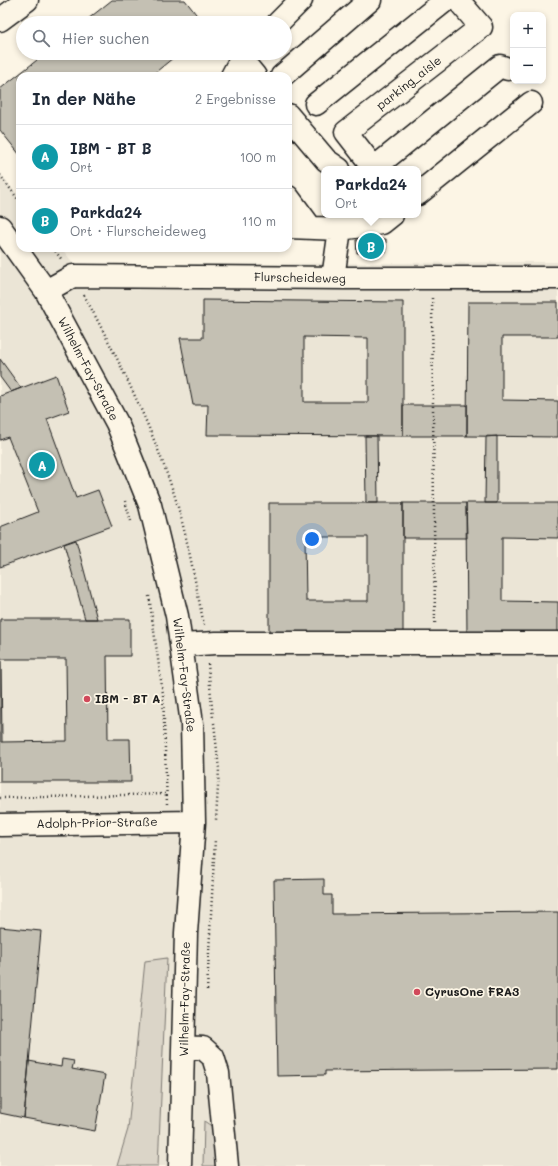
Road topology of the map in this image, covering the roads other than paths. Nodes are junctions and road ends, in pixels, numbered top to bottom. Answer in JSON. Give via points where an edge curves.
{"nodes":[{"id":1,"x":27,"y":0,"type":"edge"},
{"id":2,"x":301,"y":0,"type":"edge"},
{"id":3,"x":370,"y":0,"type":"edge"},
{"id":4,"x":446,"y":0,"type":"edge"},
{"id":5,"x":458,"y":0,"type":"edge"},
{"id":6,"x":285,"y":16,"type":"edge"},
{"id":7,"x":0,"y":20,"type":"edge"},
{"id":8,"x":240,"y":62,"type":"edge"},
{"id":9,"x":508,"y":69,"type":"dead end"},
{"id":10,"x":251,"y":72,"type":"edge"},
{"id":11,"x":287,"y":72,"type":"edge"},
{"id":12,"x":531,"y":103,"type":"dead end"},
{"id":13,"x":316,"y":104,"type":"dead end"},
{"id":14,"x":292,"y":120,"type":"edge"},
{"id":15,"x":335,"y":166,"type":"edge"},
{"id":16,"x":370,"y":166,"type":"edge"},
{"id":17,"x":376,"y":166,"type":"edge"},
{"id":18,"x":421,"y":192,"type":"edge"},
{"id":19,"x":292,"y":202,"type":"edge"},
{"id":20,"x":388,"y":218,"type":"edge"},
{"id":21,"x":341,"y":222,"type":"edge"},
{"id":22,"x":0,"y":227,"type":"edge"},
{"id":23,"x":292,"y":227,"type":"edge"},
{"id":24,"x":311,"y":228,"type":"junction"},
{"id":25,"x":16,"y":249,"type":"edge"},
{"id":26,"x":18,"y":252,"type":"edge"},
{"id":27,"x":333,"y":278,"type":"junction"},
{"id":28,"x":558,"y":278,"type":"edge"},
{"id":29,"x":46,"y":291,"type":"junction"},
{"id":30,"x":558,"y":643,"type":"edge"},
{"id":31,"x":182,"y":645,"type":"junction"},
{"id":32,"x":194,"y":822,"type":"junction"},
{"id":33,"x":0,"y":825,"type":"edge"},
{"id":34,"x":184,"y":1047,"type":"junction"},
{"id":35,"x":180,"y":1166,"type":"edge"},
{"id":36,"x":227,"y":1166,"type":"edge"}],
"edges":[{"from":1,"to":7,"type":"street"},
{"from":2,"to":6,"type":"street"},
{"from":3,"to":11,"type":"street"},
{"from":4,"to":13,"type":"street"},
{"from":5,"to":16,"type":"street","name":"parking_aisle","via":[[481,27],[346,132]]},
{"from":8,"to":10,"type":"street"},
{"from":9,"to":17,"type":"street","via":[[500,66]]},
{"from":12,"to":18,"type":"street"},
{"from":14,"to":15,"type":"street","via":[[326,160]]},
{"from":19,"to":24,"type":"street"},
{"from":20,"to":21,"type":"street","via":[[382,223]]},
{"from":21,"to":24,"type":"street"},
{"from":21,"to":27,"type":"street"},
{"from":22,"to":25,"type":"street","name":"Wilhelm-Fay-Straße"},
{"from":23,"to":24,"type":"street"},
{"from":26,"to":29,"type":"street","name":"Wilhelm-Fay-Straße"},
{"from":27,"to":28,"type":"street","name":"Flurscheideweg"},
{"from":27,"to":29,"type":"street","name":"Flurscheideweg","via":[[73,276]]},
{"from":29,"to":31,"type":"street","name":"Wilhelm-Fay-Straße","via":[[116,422],[150,505]]},
{"from":30,"to":31,"type":"street"},
{"from":31,"to":32,"type":"street","name":"Wilhelm-Fay-Straße","via":[[192,724]]},
{"from":32,"to":33,"type":"street","name":"Adolph-Prior-Straße"},
{"from":32,"to":34,"type":"street","name":"Wilhelm-Fay-Straße","via":[[186,933]]},
{"from":34,"to":35,"type":"street","name":"Wilhelm-Fay-Straße"},
{"from":34,"to":36,"type":"street","via":[[203,1048],[213,1057],[218,1073]]}]}
